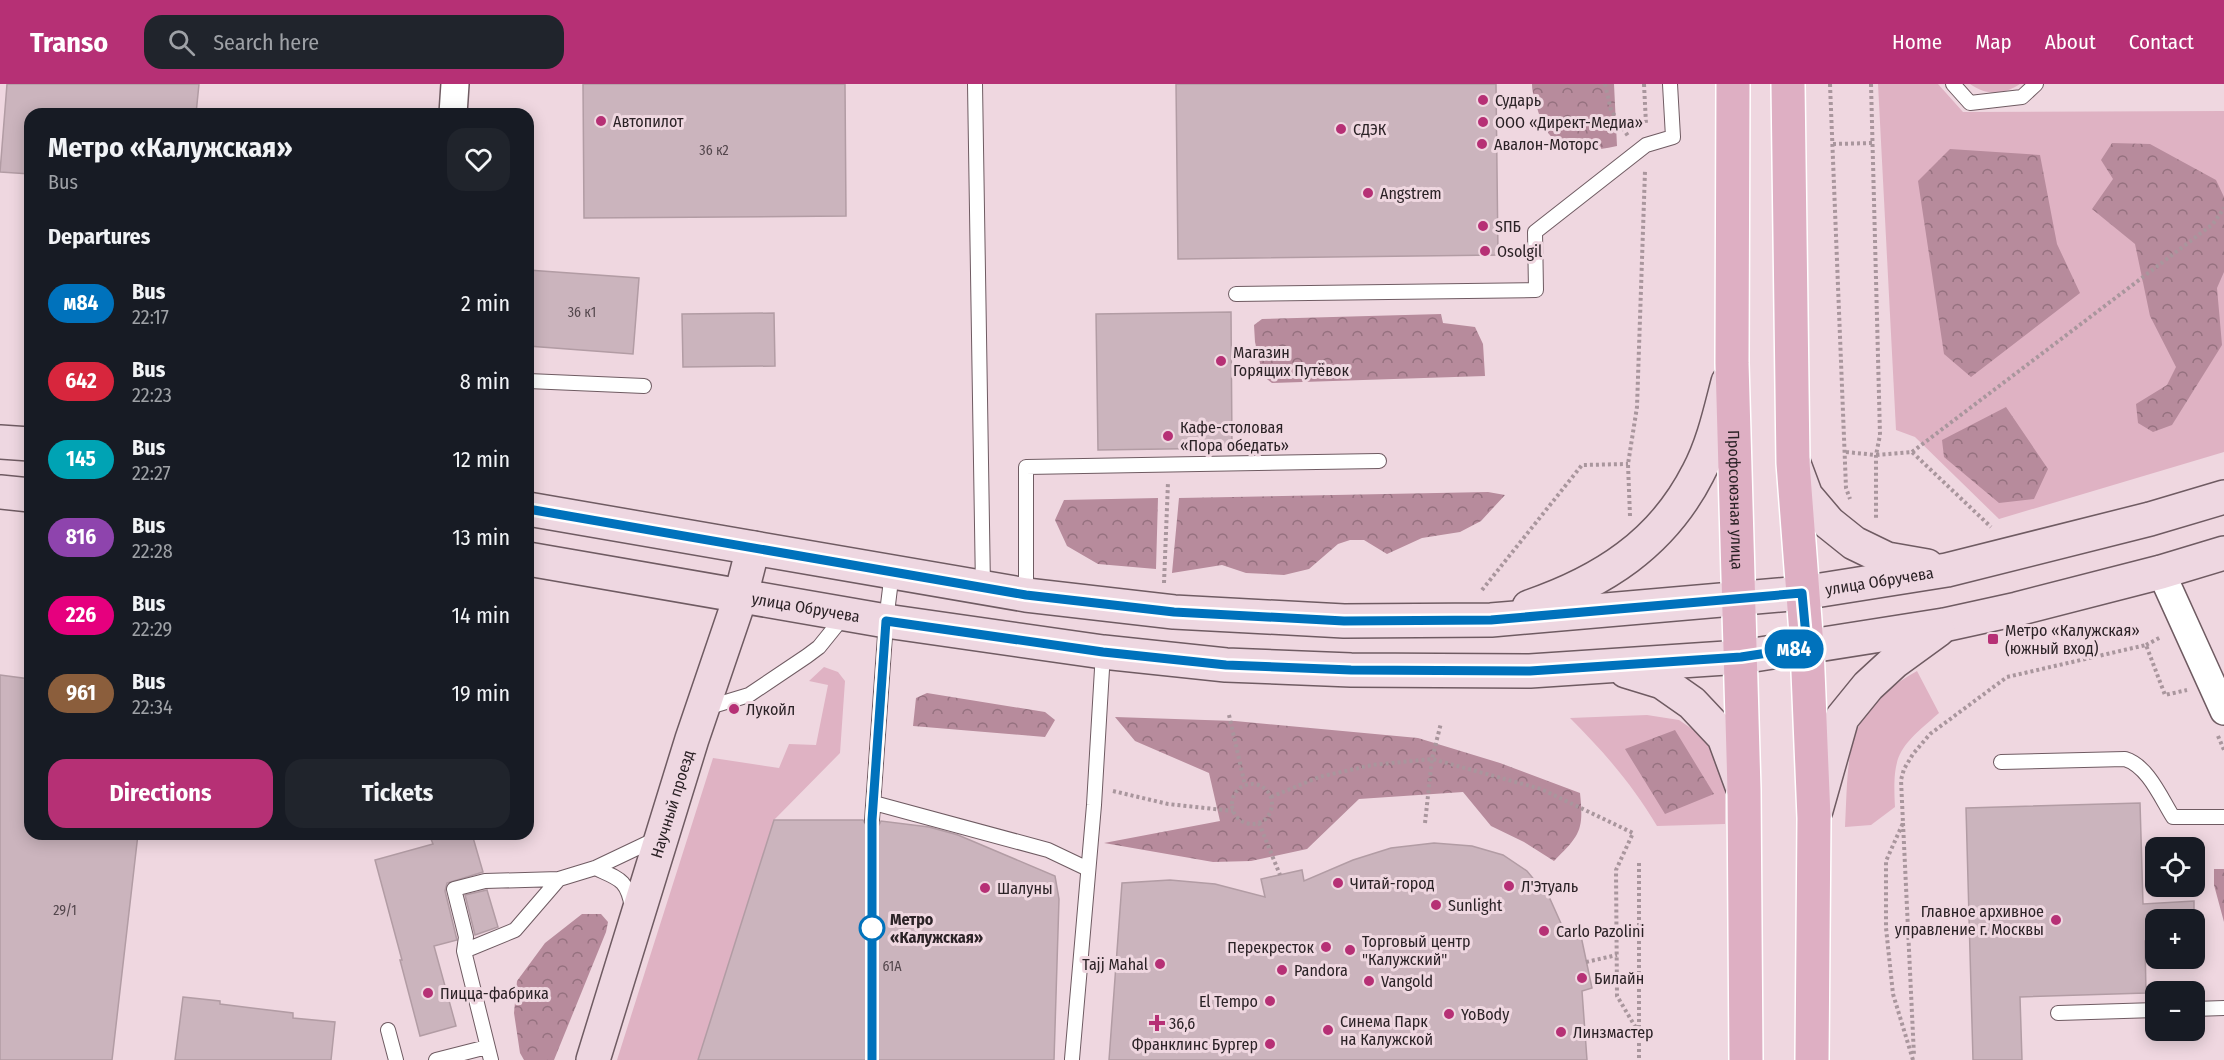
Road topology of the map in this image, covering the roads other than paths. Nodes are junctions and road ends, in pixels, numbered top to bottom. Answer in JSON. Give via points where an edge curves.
{"nodes":[{"id":1,"x":455,"y":84,"type":"edge"},
{"id":2,"x":975,"y":84,"type":"edge"},
{"id":3,"x":1671,"y":84,"type":"edge"},
{"id":4,"x":1733,"y":84,"type":"edge"},
{"id":5,"x":1788,"y":84,"type":"edge"},
{"id":6,"x":1953,"y":84,"type":"edge"},
{"id":7,"x":2036,"y":84,"type":"edge"},
{"id":8,"x":453,"y":108,"type":"edge"},
{"id":9,"x":1236,"y":294,"type":"dead end"},
{"id":10,"x":1732,"y":363,"type":"junction"},
{"id":11,"x":534,"y":381,"type":"edge"},
{"id":12,"x":644,"y":386,"type":"dead end"},
{"id":13,"x":0,"y":441,"type":"edge"},
{"id":14,"x":24,"y":443,"type":"edge"},
{"id":15,"x":1379,"y":461,"type":"dead end"},
{"id":16,"x":1793,"y":463,"type":"junction"},
{"id":17,"x":0,"y":492,"type":"edge"},
{"id":18,"x":24,"y":494,"type":"edge"},
{"id":19,"x":2224,"y":497,"type":"edge"},
{"id":20,"x":534,"y":510,"type":"edge"},
{"id":21,"x":753,"y":548,"type":"junction"},
{"id":22,"x":2224,"y":553,"type":"edge"},
{"id":23,"x":534,"y":560,"type":"edge"},
{"id":24,"x":1947,"y":570,"type":"junction"},
{"id":25,"x":891,"y":572,"type":"junction"},
{"id":26,"x":2161,"y":572,"type":"junction"},
{"id":27,"x":983,"y":588,"type":"junction"},
{"id":28,"x":1802,"y":593,"type":"junction"},
{"id":29,"x":741,"y":595,"type":"junction"},
{"id":30,"x":1026,"y":595,"type":"junction"},
{"id":31,"x":1738,"y":600,"type":"junction"},
{"id":32,"x":1485,"y":606,"type":"junction"},
{"id":33,"x":845,"y":614,"type":"junction"},
{"id":34,"x":886,"y":621,"type":"junction"},
{"id":35,"x":1944,"y":625,"type":"junction"},
{"id":36,"x":1807,"y":647,"type":"junction"},
{"id":37,"x":1103,"y":652,"type":"junction"},
{"id":38,"x":1741,"y":657,"type":"junction"},
{"id":39,"x":1612,"y":667,"type":"junction"},
{"id":40,"x":2216,"y":700,"type":"edge"},
{"id":41,"x":701,"y":710,"type":"junction"},
{"id":42,"x":2001,"y":762,"type":"dead end"},
{"id":43,"x":1744,"y":790,"type":"junction"},
{"id":44,"x":874,"y":803,"type":"junction"},
{"id":45,"x":2224,"y":817,"type":"edge"},
{"id":46,"x":1814,"y":818,"type":"junction"},
{"id":47,"x":872,"y":820,"type":"dead end"},
{"id":48,"x":661,"y":837,"type":"junction"},
{"id":49,"x":595,"y":868,"type":"junction"},
{"id":50,"x":1088,"y":869,"type":"junction"},
{"id":51,"x":559,"y":879,"type":"junction"},
{"id":52,"x":635,"y":924,"type":"junction"},
{"id":53,"x":464,"y":951,"type":"junction"},
{"id":54,"x":2224,"y":1008,"type":"edge"},
{"id":55,"x":2205,"y":1009,"type":"edge"},
{"id":56,"x":2145,"y":1010,"type":"edge"},
{"id":57,"x":2058,"y":1013,"type":"dead end"},
{"id":58,"x":388,"y":1030,"type":"dead end"},
{"id":59,"x":489,"y":1054,"type":"edge"},
{"id":60,"x":442,"y":1059,"type":"edge"},
{"id":61,"x":1072,"y":1059,"type":"edge"},
{"id":62,"x":396,"y":1060,"type":"edge"},
{"id":63,"x":593,"y":1060,"type":"edge"},
{"id":64,"x":1746,"y":1060,"type":"edge"},
{"id":65,"x":1812,"y":1060,"type":"edge"}],
"edges":[{"from":1,"to":8,"type":"street"},
{"from":2,"to":27,"type":"lane"},
{"from":3,"to":9,"type":"lane","via":[[1673,137],[1643,148],[1535,232],[1536,290]]},
{"from":4,"to":10,"type":"main road","name":"Профсоюзная улица"},
{"from":5,"to":16,"type":"main road"},
{"from":6,"to":7,"type":"lane","via":[[1970,103],[2022,97]]},
{"from":10,"to":31,"type":"main road","name":"Профсоюзная улица"},
{"from":10,"to":32,"type":"main road","via":[[1716,427],[1698,474],[1640,548],[1600,577],[1560,596]]},
{"from":11,"to":12,"type":"lane"},
{"from":13,"to":14,"type":"main road"},
{"from":15,"to":30,"type":"lane","via":[[1026,467]]},
{"from":16,"to":24,"type":"main road","via":[[1806,496],[1829,523],[1854,543],[1887,559]]},
{"from":16,"to":28,"type":"main road"},
{"from":17,"to":18,"type":"main road"},
{"from":19,"to":24,"type":"main road","name":"улица Обручева"},
{"from":20,"to":21,"type":"main road","name":"улица Обручева"},
{"from":21,"to":25,"type":"main road","name":"улица Обручева"},
{"from":21,"to":29,"type":"main road","name":"Научный проезд"},
{"from":22,"to":26,"type":"main road","name":"улица Обручева"},
{"from":23,"to":29,"type":"main road","name":"улица Обручева"},
{"from":24,"to":28,"type":"main road","name":"улица Обручева"},
{"from":25,"to":27,"type":"main road","name":"улица Обручева"},
{"from":25,"to":34,"type":"lane"},
{"from":26,"to":35,"type":"main road","name":"улица Обручева"},
{"from":26,"to":40,"type":"street"},
{"from":27,"to":30,"type":"main road","name":"улица Обручева"},
{"from":28,"to":31,"type":"main road","name":"улица Обручева"},
{"from":28,"to":36,"type":"main road"},
{"from":29,"to":33,"type":"main road","name":"улица Обручева"},
{"from":29,"to":41,"type":"main road","name":"Научный проезд"},
{"from":30,"to":32,"type":"main road","name":"улица Обручева","via":[[1174,612],[1344,621]]},
{"from":31,"to":32,"type":"main road","name":"улица Обручева"},
{"from":31,"to":38,"type":"main road","name":"Профсоюзная улица"},
{"from":33,"to":34,"type":"main road","name":"улица Обручева"},
{"from":33,"to":41,"type":"lane","via":[[819,647],[749,695]]},
{"from":34,"to":37,"type":"main road","name":"улица Обручева"},
{"from":34,"to":44,"type":"lane"},
{"from":35,"to":36,"type":"main road","name":"улица Обручева"},
{"from":35,"to":46,"type":"main road","via":[[1894,662],[1842,718]]},
{"from":36,"to":38,"type":"main road","name":"улица Обручева"},
{"from":36,"to":46,"type":"main road"},
{"from":37,"to":39,"type":"main road","name":"улица Обручева","via":[[1226,665],[1351,670],[1530,671]]},
{"from":37,"to":50,"type":"lane"},
{"from":38,"to":39,"type":"main road","name":"улица Обручева"},
{"from":38,"to":43,"type":"main road","name":"Профсоюзная улица"},
{"from":39,"to":43,"type":"main road","via":[[1662,682],[1692,703],[1724,737]]},
{"from":41,"to":48,"type":"main road","name":"Научный проезд"},
{"from":42,"to":45,"type":"lane","via":[[2125,759],[2143,772],[2173,817]]},
{"from":43,"to":64,"type":"main road","name":"Профсоюзная улица"},
{"from":44,"to":47,"type":"lane"},
{"from":44,"to":50,"type":"lane","via":[[1048,850]]},
{"from":46,"to":65,"type":"main road"},
{"from":48,"to":49,"type":"lane"},
{"from":48,"to":52,"type":"main road","name":"Научный проезд"},
{"from":49,"to":51,"type":"lane"},
{"from":49,"to":52,"type":"lane","via":[[622,880],[630,895]]},
{"from":50,"to":61,"type":"lane"},
{"from":51,"to":53,"type":"lane","via":[[515,930]]},
{"from":51,"to":53,"type":"lane","via":[[485,881],[454,889],[466,937]]},
{"from":52,"to":63,"type":"main road","name":"Научный проезд"},
{"from":53,"to":59,"type":"lane"},
{"from":54,"to":55,"type":"lane"},
{"from":56,"to":57,"type":"lane"},
{"from":58,"to":62,"type":"lane"},
{"from":59,"to":60,"type":"lane"}]}
